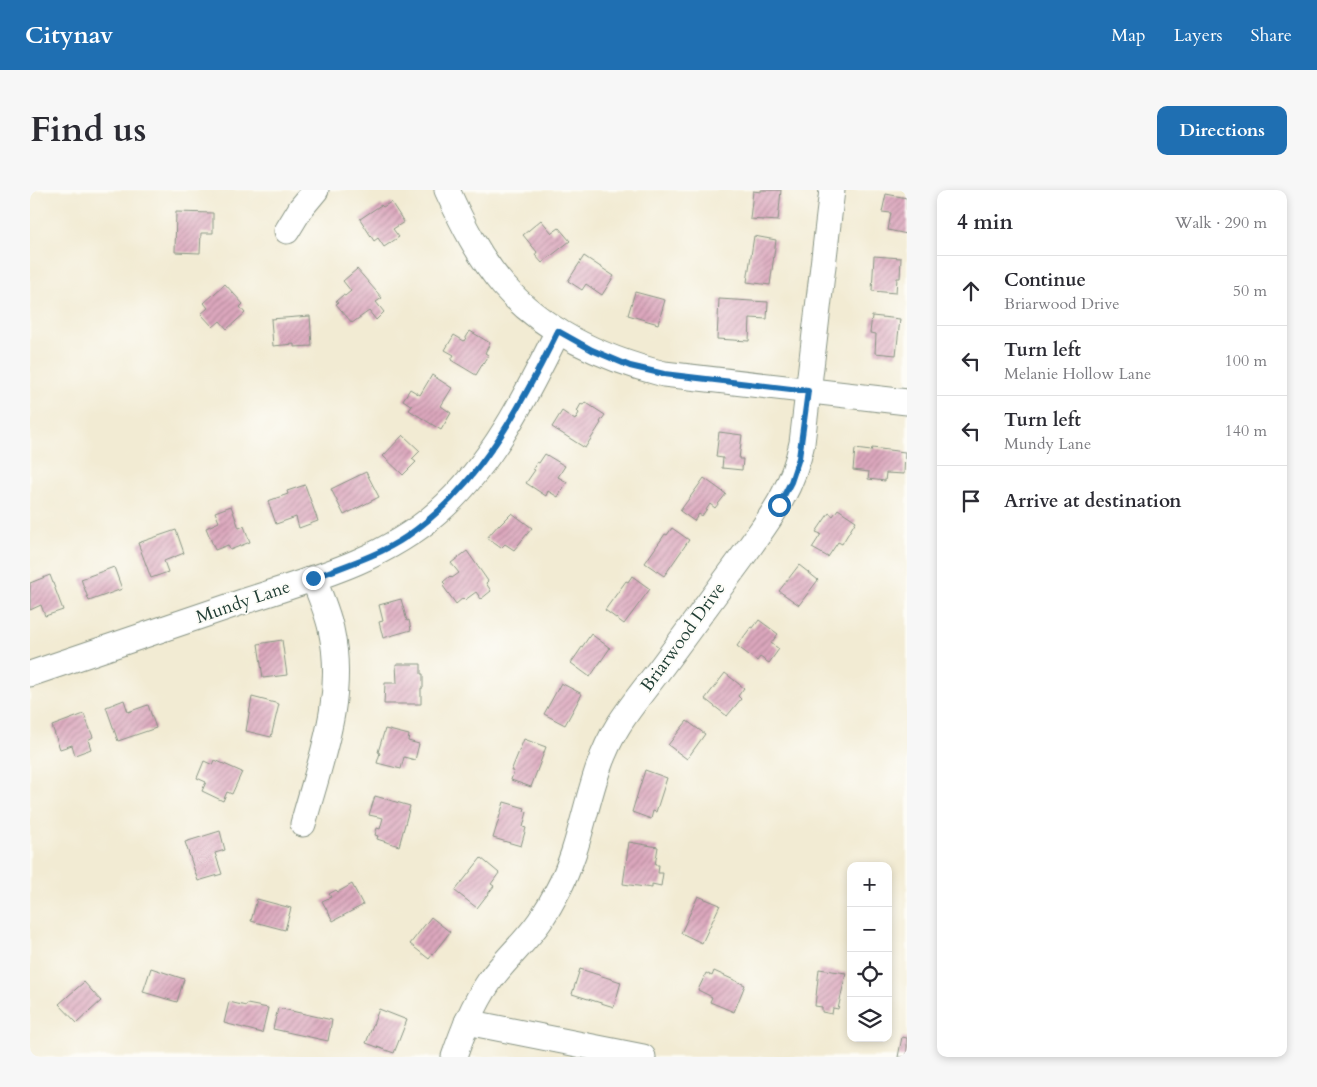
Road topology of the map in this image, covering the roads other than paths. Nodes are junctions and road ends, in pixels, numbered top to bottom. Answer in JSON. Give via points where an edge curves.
{"nodes":[{"id":1,"x":316,"y":190,"type":"edge"},
{"id":2,"x":447,"y":190,"type":"edge"},
{"id":3,"x":832,"y":190,"type":"edge"},
{"id":4,"x":287,"y":231,"type":"dead end"},
{"id":5,"x":558,"y":331,"type":"junction"},
{"id":6,"x":808,"y":391,"type":"junction"},
{"id":7,"x":907,"y":402,"type":"edge"},
{"id":8,"x":313,"y":578,"type":"junction"},
{"id":9,"x":30,"y":674,"type":"edge"},
{"id":10,"x":304,"y":824,"type":"dead end"},
{"id":11,"x":467,"y":1022,"type":"junction"},
{"id":12,"x":454,"y":1057,"type":"edge"},
{"id":13,"x":643,"y":1057,"type":"edge"}],
"edges":[{"from":1,"to":4,"type":"street"},
{"from":2,"to":5,"type":"street","via":[[482,257],[503,285]]},
{"from":3,"to":6,"type":"street","name":"Briarwood Drive"},
{"from":5,"to":6,"type":"street","via":[[630,366],[664,374]]},
{"from":5,"to":8,"type":"street","name":"Mundy Lane","via":[[508,426],[460,491],[437,514],[406,537],[377,553]]},
{"from":6,"to":7,"type":"street"},
{"from":6,"to":11,"type":"street","name":"Briarwood Drive","via":[[799,458],[779,505],[618,725],[594,776],[583,826],[558,891],[540,921],[489,980]]},
{"from":8,"to":9,"type":"street","name":"Mundy Lane"},
{"from":8,"to":10,"type":"street","via":[[331,628],[336,687],[333,716]]},
{"from":11,"to":12,"type":"street","name":"Briarwood Drive"},
{"from":11,"to":13,"type":"street"}]}
